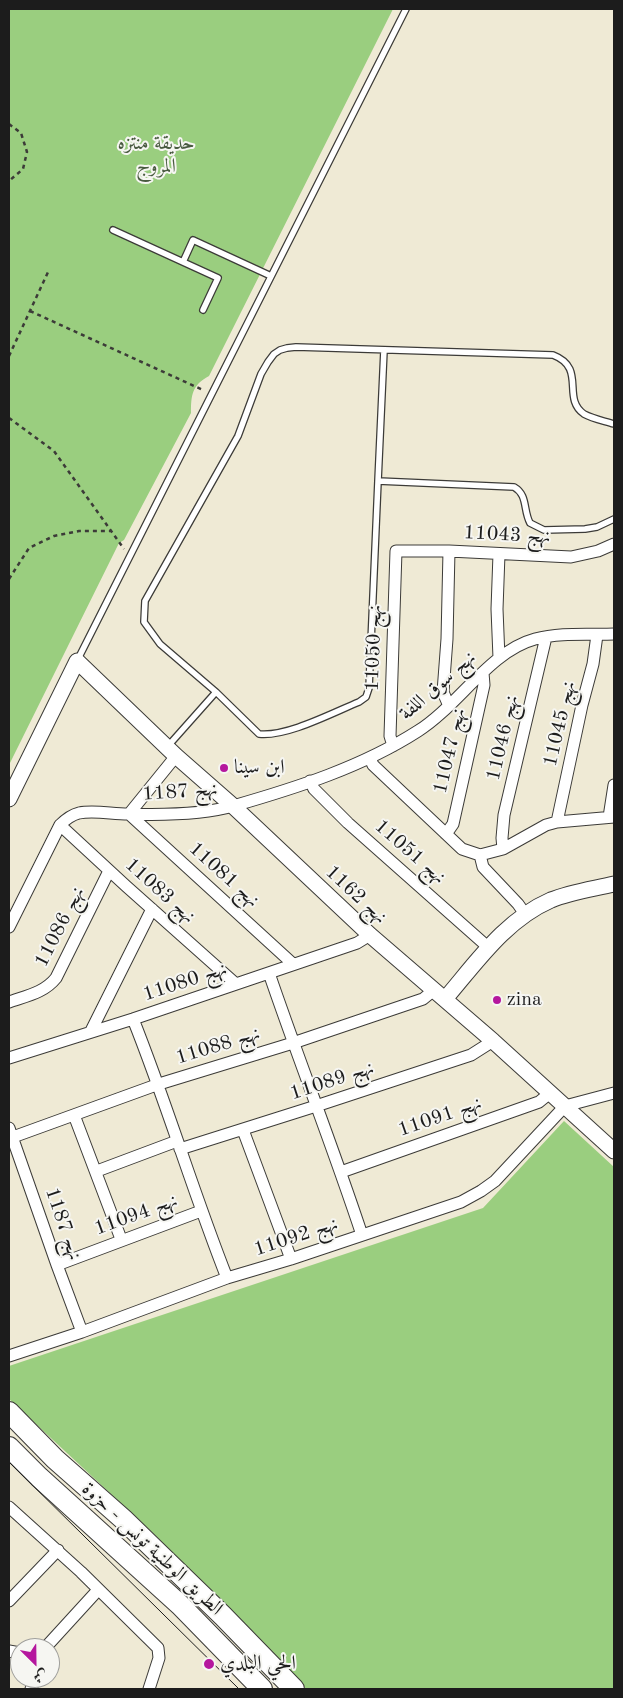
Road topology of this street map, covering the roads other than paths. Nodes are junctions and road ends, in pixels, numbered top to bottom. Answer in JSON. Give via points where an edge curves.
{"nodes":[{"id":1,"x":406,"y":9,"type":"edge"},
{"id":2,"x":113,"y":230,"type":"dead end"},
{"id":3,"x":183,"y":262,"type":"junction"},
{"id":4,"x":271,"y":276,"type":"junction"},
{"id":5,"x":203,"y":310,"type":"dead end"},
{"id":6,"x":384,"y":350,"type":"junction"},
{"id":7,"x":614,"y":424,"type":"edge"},
{"id":8,"x":378,"y":481,"type":"junction"},
{"id":9,"x":614,"y":519,"type":"edge"},
{"id":10,"x":614,"y":544,"type":"edge"},
{"id":11,"x":396,"y":551,"type":"joint"},
{"id":12,"x":450,"y":551,"type":"junction"},
{"id":13,"x":499,"y":554,"type":"junction"},
{"id":14,"x":614,"y":634,"type":"edge"},
{"id":15,"x":597,"y":635,"type":"junction"},
{"id":16,"x":546,"y":637,"type":"junction"},
{"id":17,"x":498,"y":658,"type":"junction"},
{"id":18,"x":78,"y":661,"type":"junction"},
{"id":19,"x":483,"y":673,"type":"junction"},
{"id":20,"x":216,"y":692,"type":"junction"},
{"id":21,"x":450,"y":706,"type":"junction"},
{"id":22,"x":393,"y":746,"type":"junction"},
{"id":23,"x":171,"y":752,"type":"junction"},
{"id":24,"x":370,"y":758,"type":"junction"},
{"id":25,"x":310,"y":781,"type":"junction"},
{"id":26,"x":614,"y":785,"type":"edge"},
{"id":27,"x":9,"y":799,"type":"edge"},
{"id":28,"x":233,"y":806,"type":"junction"},
{"id":29,"x":129,"y":814,"type":"junction"},
{"id":30,"x":611,"y":817,"type":"edge"},
{"id":31,"x":557,"y":822,"type":"junction"},
{"id":32,"x":60,"y":825,"type":"junction"},
{"id":33,"x":446,"y":834,"type":"junction"},
{"id":34,"x":503,"y":849,"type":"junction"},
{"id":35,"x":480,"y":855,"type":"junction"},
{"id":36,"x":109,"y":871,"type":"junction"},
{"id":37,"x":614,"y":884,"type":"edge"},
{"id":38,"x":152,"y":909,"type":"junction"},
{"id":39,"x":525,"y":914,"type":"junction"},
{"id":40,"x":9,"y":927,"type":"edge"},
{"id":41,"x":370,"y":935,"type":"junction"},
{"id":42,"x":489,"y":948,"type":"junction"},
{"id":43,"x":293,"y":964,"type":"junction"},
{"id":44,"x":269,"y":973,"type":"junction"},
{"id":45,"x":236,"y":984,"type":"junction"},
{"id":46,"x":439,"y":995,"type":"junction"},
{"id":47,"x":9,"y":1002,"type":"edge"},
{"id":48,"x":133,"y":1019,"type":"junction"},
{"id":49,"x":92,"y":1031,"type":"junction"},
{"id":50,"x":493,"y":1041,"type":"junction"},
{"id":51,"x":293,"y":1042,"type":"junction"},
{"id":52,"x":9,"y":1058,"type":"edge"},
{"id":53,"x":159,"y":1084,"type":"junction"},
{"id":54,"x":550,"y":1093,"type":"junction"},
{"id":55,"x":614,"y":1093,"type":"edge"},
{"id":56,"x":316,"y":1106,"type":"junction"},
{"id":57,"x":565,"y":1106,"type":"junction"},
{"id":58,"x":74,"y":1116,"type":"junction"},
{"id":59,"x":243,"y":1130,"type":"junction"},
{"id":60,"x":11,"y":1133,"type":"edge"},
{"id":61,"x":179,"y":1145,"type":"junction"},
{"id":62,"x":614,"y":1151,"type":"edge"},
{"id":63,"x":97,"y":1171,"type":"junction"},
{"id":64,"x":341,"y":1172,"type":"junction"},
{"id":65,"x":200,"y":1211,"type":"junction"},
{"id":66,"x":362,"y":1235,"type":"junction"},
{"id":67,"x":122,"y":1239,"type":"junction"},
{"id":68,"x":292,"y":1259,"type":"junction"},
{"id":69,"x":57,"y":1265,"type":"junction"},
{"id":70,"x":227,"y":1278,"type":"junction"},
{"id":71,"x":82,"y":1332,"type":"junction"},
{"id":72,"x":9,"y":1356,"type":"edge"},
{"id":73,"x":9,"y":1412,"type":"edge"},
{"id":74,"x":9,"y":1447,"type":"edge"},
{"id":75,"x":10,"y":1511,"type":"edge"},
{"id":76,"x":58,"y":1550,"type":"junction"},
{"id":77,"x":98,"y":1590,"type":"junction"},
{"id":78,"x":9,"y":1600,"type":"edge"},
{"id":79,"x":54,"y":1638,"type":"edge"},
{"id":80,"x":149,"y":1689,"type":"edge"},
{"id":81,"x":262,"y":1689,"type":"edge"},
{"id":82,"x":294,"y":1689,"type":"edge"}],
"edges":[{"from":1,"to":4,"type":"lane"},
{"from":2,"to":3,"type":"lane"},
{"from":3,"to":4,"type":"lane","via":[[193,240]]},
{"from":3,"to":5,"type":"lane","via":[[218,278]]},
{"from":4,"to":18,"type":"lane"},
{"from":6,"to":7,"type":"lane","via":[[553,355],[563,359],[571,368],[578,408],[591,417]]},
{"from":6,"to":8,"type":"lane"},
{"from":6,"to":20,"type":"lane","via":[[296,347],[274,354],[261,374],[238,436],[144,601],[144,622],[150,632]]},
{"from":8,"to":9,"type":"lane","via":[[514,487],[522,494],[530,523],[544,530],[597,527]]},
{"from":8,"to":20,"type":"lane","via":[[370,688],[366,697],[284,732],[268,735],[259,734]]},
{"from":10,"to":13,"type":"street","name":"نهج 11043","via":[[571,557]]},
{"from":11,"to":12,"type":"street","name":"نهج 11043"},
{"from":11,"to":22,"type":"street","name":"نهج 11050","via":[[390,736]]},
{"from":12,"to":13,"type":"street","name":"نهج 11043"},
{"from":12,"to":21,"type":"street","via":[[442,692]]},
{"from":13,"to":17,"type":"street"},
{"from":14,"to":15,"type":"street","name":"نهج سوق اللفة"},
{"from":15,"to":16,"type":"street","name":"نهج سوق اللفة"},
{"from":15,"to":31,"type":"street","name":"نهج 11045"},
{"from":16,"to":17,"type":"street","name":"نهج سوق اللفة","via":[[533,639]]},
{"from":16,"to":34,"type":"street","name":"نهج 11046","via":[[504,815]]},
{"from":17,"to":19,"type":"street","name":"نهج سوق اللفة"},
{"from":18,"to":23,"type":"street","name":"نهج 1162"},
{"from":18,"to":27,"type":"street"},
{"from":19,"to":21,"type":"street","name":"نهج سوق اللفة"},
{"from":19,"to":33,"type":"street","name":"نهج 11047","via":[[484,685],[453,824]]},
{"from":20,"to":23,"type":"lane"},
{"from":21,"to":22,"type":"street","name":"نهج سوق اللفة"},
{"from":22,"to":24,"type":"street","name":"نهج سوق اللفة"},
{"from":23,"to":28,"type":"street","name":"نهج 1162"},
{"from":23,"to":29,"type":"street","name":"نهج 1187"},
{"from":24,"to":25,"type":"street","name":"نهج سوق اللفة"},
{"from":24,"to":33,"type":"street","via":[[373,765]]},
{"from":25,"to":28,"type":"street","name":"نهج سوق اللفة"},
{"from":25,"to":42,"type":"street","name":"نهج 11051","via":[[348,823]]},
{"from":26,"to":30,"type":"street"},
{"from":28,"to":29,"type":"street","name":"نهج 1187","via":[[212,811]]},
{"from":28,"to":41,"type":"street","name":"نهج 1162"},
{"from":29,"to":32,"type":"street","name":"نهج 1187","via":[[78,813]]},
{"from":29,"to":43,"type":"street","name":"نهج 11081"},
{"from":30,"to":31,"type":"street"},
{"from":31,"to":34,"type":"street","via":[[546,824]]},
{"from":32,"to":36,"type":"street","name":"نهج 11083"},
{"from":32,"to":40,"type":"street"},
{"from":33,"to":35,"type":"street","via":[[462,849]]},
{"from":34,"to":35,"type":"street"},
{"from":35,"to":39,"type":"street","via":[[483,868]]},
{"from":36,"to":38,"type":"street","name":"نهج 11083"},
{"from":36,"to":47,"type":"street","name":"نهج 11086","via":[[50,986]]},
{"from":37,"to":39,"type":"street","via":[[552,900]]},
{"from":38,"to":45,"type":"street","name":"نهج 11083"},
{"from":38,"to":49,"type":"street"},
{"from":39,"to":42,"type":"street"},
{"from":41,"to":43,"type":"street","name":"نهج 11080","via":[[357,943]]},
{"from":41,"to":46,"type":"street","name":"نهج 1162"},
{"from":42,"to":46,"type":"street"},
{"from":43,"to":44,"type":"street","name":"نهج 11080"},
{"from":44,"to":45,"type":"street","name":"نهج 11080"},
{"from":44,"to":51,"type":"street"},
{"from":45,"to":48,"type":"street","name":"نهج 11080"},
{"from":46,"to":50,"type":"street","name":"نهج 1162"},
{"from":46,"to":51,"type":"street","name":"نهج 11088"},
{"from":48,"to":49,"type":"street","name":"نهج 11080"},
{"from":48,"to":53,"type":"street"},
{"from":49,"to":52,"type":"street","name":"نهج 11080"},
{"from":50,"to":54,"type":"street","name":"نهج 1162"},
{"from":50,"to":56,"type":"street","name":"نهج 11089","via":[[470,1055]]},
{"from":51,"to":53,"type":"street","name":"نهج 11088"},
{"from":51,"to":56,"type":"street"},
{"from":53,"to":58,"type":"street","name":"نهج 11088"},
{"from":53,"to":61,"type":"street"},
{"from":54,"to":57,"type":"street","name":"نهج 1162"},
{"from":54,"to":64,"type":"street","name":"نهج 11091","via":[[539,1102]]},
{"from":55,"to":57,"type":"street"},
{"from":56,"to":59,"type":"street","name":"نهج 11089"},
{"from":56,"to":64,"type":"street"},
{"from":57,"to":62,"type":"street","name":"نهج 1162"},
{"from":57,"to":66,"type":"street","name":"نهج 11092","via":[[515,1161],[481,1191],[461,1202]]},
{"from":58,"to":60,"type":"street","name":"نهج 11088"},
{"from":58,"to":63,"type":"street"},
{"from":59,"to":61,"type":"street","name":"نهج 11089"},
{"from":59,"to":68,"type":"street"},
{"from":60,"to":69,"type":"street","name":"نهج 1187"},
{"from":61,"to":63,"type":"street","name":"نهج 11089"},
{"from":61,"to":65,"type":"street"},
{"from":63,"to":67,"type":"street"},
{"from":64,"to":66,"type":"street"},
{"from":65,"to":67,"type":"street","name":"نهج 11094"},
{"from":65,"to":70,"type":"street"},
{"from":66,"to":68,"type":"street","name":"نهج 11092"},
{"from":67,"to":69,"type":"street","name":"نهج 11094"},
{"from":68,"to":70,"type":"street","name":"نهج 11092"},
{"from":69,"to":71,"type":"street","name":"نهج 1187"},
{"from":70,"to":71,"type":"street","name":"نهج 11092"},
{"from":71,"to":72,"type":"street","name":"نهج 11092"},
{"from":73,"to":82,"type":"highway","name":"الطريق الوطنية تونس - حزوة","via":[[223,1616]]},
{"from":74,"to":81,"type":"highway","name":"الطريق الوطنية تونس - حزوة","via":[[180,1605]]},
{"from":75,"to":76,"type":"street"},
{"from":76,"to":77,"type":"street"},
{"from":76,"to":78,"type":"street"},
{"from":77,"to":79,"type":"street"},
{"from":77,"to":80,"type":"street","via":[[158,1648],[159,1658]]}]}
